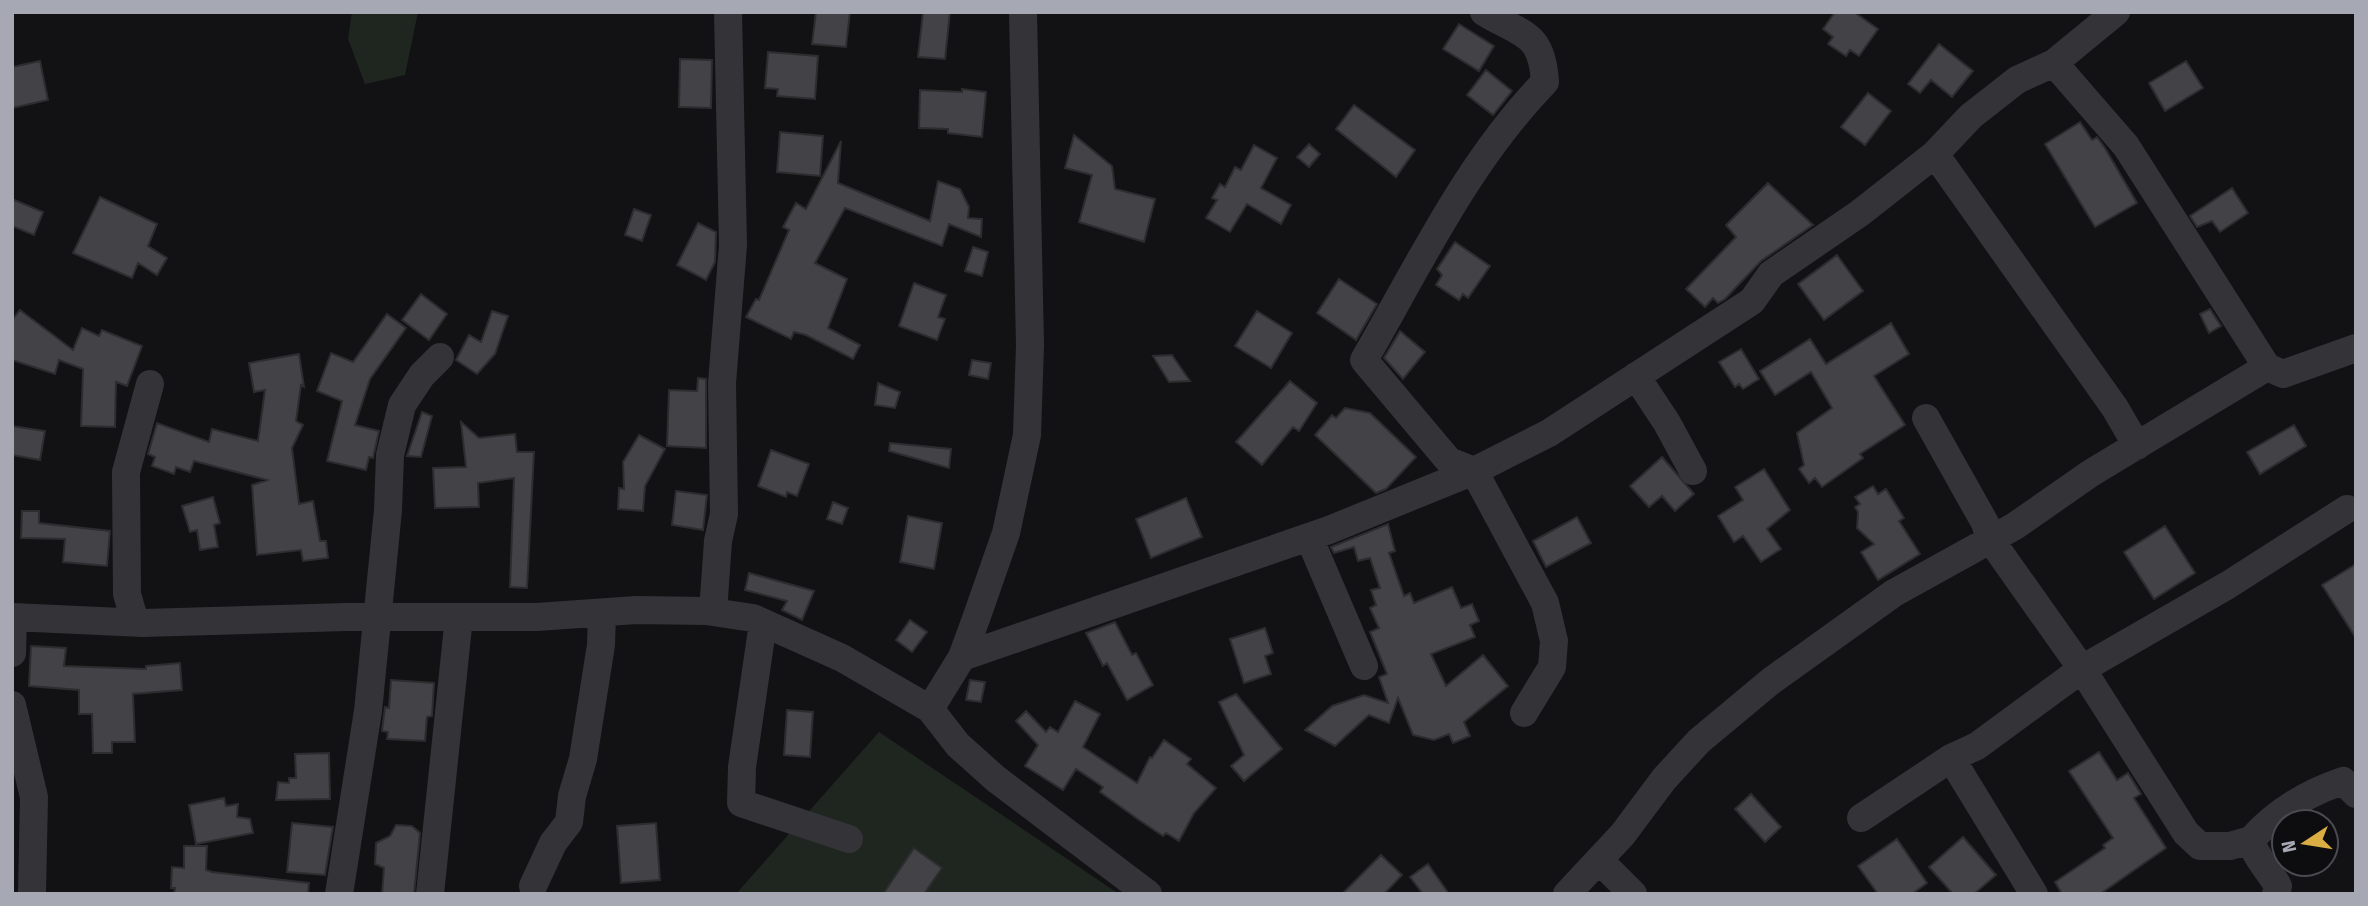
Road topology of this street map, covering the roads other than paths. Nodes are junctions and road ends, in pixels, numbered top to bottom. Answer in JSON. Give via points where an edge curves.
{"nodes":[{"id":1,"x":728,"y":12,"type":"edge"},
{"id":2,"x":1023,"y":12,"type":"edge"},
{"id":3,"x":1484,"y":12,"type":"edge"},
{"id":4,"x":2116,"y":12,"type":"edge"},
{"id":5,"x":2054,"y":63,"type":"junction"},
{"id":6,"x":1935,"y":154,"type":"junction"},
{"id":7,"x":2356,"y":348,"type":"edge"},
{"id":8,"x":440,"y":357,"type":"dead end"},
{"id":9,"x":2267,"y":367,"type":"junction"},
{"id":10,"x":1636,"y":376,"type":"junction"},
{"id":11,"x":150,"y":384,"type":"dead end"},
{"id":12,"x":1926,"y":418,"type":"dead end"},
{"id":13,"x":2137,"y":446,"type":"junction"},
{"id":14,"x":1474,"y":471,"type":"junction"},
{"id":15,"x":1693,"y":471,"type":"dead end"},
{"id":16,"x":2347,"y":509,"type":"dead end"},
{"id":17,"x":1309,"y":537,"type":"junction"},
{"id":18,"x":1990,"y":539,"type":"junction"},
{"id":19,"x":601,"y":612,"type":"junction"},
{"id":20,"x":713,"y":612,"type":"junction"},
{"id":21,"x":13,"y":617,"type":"edge"},
{"id":22,"x":377,"y":617,"type":"junction"},
{"id":23,"x":459,"y":617,"type":"junction"},
{"id":24,"x":135,"y":622,"type":"junction"},
{"id":25,"x":763,"y":623,"type":"junction"},
{"id":26,"x":12,"y":653,"type":"edge"},
{"id":27,"x":962,"y":657,"type":"junction"},
{"id":28,"x":1364,"y":666,"type":"dead end"},
{"id":29,"x":2082,"y":669,"type":"junction"},
{"id":30,"x":12,"y":705,"type":"edge"},
{"id":31,"x":930,"y":709,"type":"junction"},
{"id":32,"x":1524,"y":713,"type":"dead end"},
{"id":33,"x":1951,"y":758,"type":"junction"},
{"id":34,"x":2356,"y":794,"type":"edge"},
{"id":35,"x":1861,"y":818,"type":"dead end"},
{"id":36,"x":849,"y":839,"type":"dead end"},
{"id":37,"x":2251,"y":840,"type":"junction"},
{"id":38,"x":1599,"y":860,"type":"junction"},
{"id":39,"x":533,"y":886,"type":"dead end"},
{"id":40,"x":32,"y":894,"type":"edge"},
{"id":41,"x":339,"y":894,"type":"edge"},
{"id":42,"x":430,"y":894,"type":"edge"},
{"id":43,"x":1148,"y":894,"type":"edge"},
{"id":44,"x":1567,"y":894,"type":"edge"},
{"id":45,"x":1633,"y":894,"type":"edge"},
{"id":46,"x":2034,"y":894,"type":"edge"},
{"id":47,"x":2276,"y":894,"type":"edge"}],
"edges":[{"from":1,"to":20,"type":"street","via":[[733,245],[722,383],[724,514]]},
{"from":2,"to":27,"type":"street","via":[[1030,345],[1027,435],[1006,533]]},
{"from":3,"to":14,"type":"street","via":[[1526,33],[1544,57],[1545,82],[1474,172],[1364,360],[1449,461]]},
{"from":4,"to":5,"type":"street"},
{"from":5,"to":6,"type":"street","via":[[2017,80]]},
{"from":5,"to":9,"type":"street","via":[[2126,146]]},
{"from":6,"to":10,"type":"street","via":[[1860,214],[1771,274],[1752,301]]},
{"from":6,"to":13,"type":"street","via":[[2115,408]]},
{"from":7,"to":9,"type":"street","via":[[2283,374]]},
{"from":8,"to":22,"type":"street","via":[[402,405],[393,443]]},
{"from":9,"to":13,"type":"street"},
{"from":10,"to":14,"type":"street","via":[[1549,433]]},
{"from":10,"to":15,"type":"street"},
{"from":11,"to":24,"type":"street","via":[[126,472],[127,594]]},
{"from":12,"to":18,"type":"street"},
{"from":13,"to":18,"type":"street"},
{"from":14,"to":17,"type":"street"},
{"from":14,"to":32,"type":"street","via":[[1545,603],[1554,641],[1552,667]]},
{"from":16,"to":29,"type":"street","via":[[2228,586]]},
{"from":17,"to":27,"type":"street"},
{"from":17,"to":28,"type":"street"},
{"from":18,"to":29,"type":"street"},
{"from":18,"to":38,"type":"street","via":[[1894,593],[1770,681],[1699,741]]},
{"from":19,"to":20,"type":"street"},
{"from":19,"to":23,"type":"street"},
{"from":19,"to":39,"type":"street","via":[[601,645],[569,822],[553,843]]},
{"from":20,"to":25,"type":"street"},
{"from":21,"to":24,"type":"street"},
{"from":21,"to":26,"type":"street"},
{"from":22,"to":23,"type":"street"},
{"from":22,"to":24,"type":"street"},
{"from":22,"to":41,"type":"street","via":[[368,711]]},
{"from":23,"to":42,"type":"street"},
{"from":25,"to":31,"type":"street","via":[[842,658]]},
{"from":25,"to":36,"type":"street","via":[[741,803]]},
{"from":27,"to":31,"type":"street"},
{"from":29,"to":33,"type":"street","via":[[1977,746]]},
{"from":29,"to":37,"type":"street","via":[[2186,833],[2200,846],[2230,846]]},
{"from":30,"to":40,"type":"street","via":[[34,797]]},
{"from":31,"to":43,"type":"street","via":[[958,745],[996,779]]},
{"from":33,"to":35,"type":"street"},
{"from":33,"to":46,"type":"street"},
{"from":34,"to":37,"type":"street","via":[[2343,781],[2324,788],[2287,809]]},
{"from":37,"to":47,"type":"street","via":[[2278,886]]},
{"from":38,"to":44,"type":"street"},
{"from":38,"to":45,"type":"street"}]}
